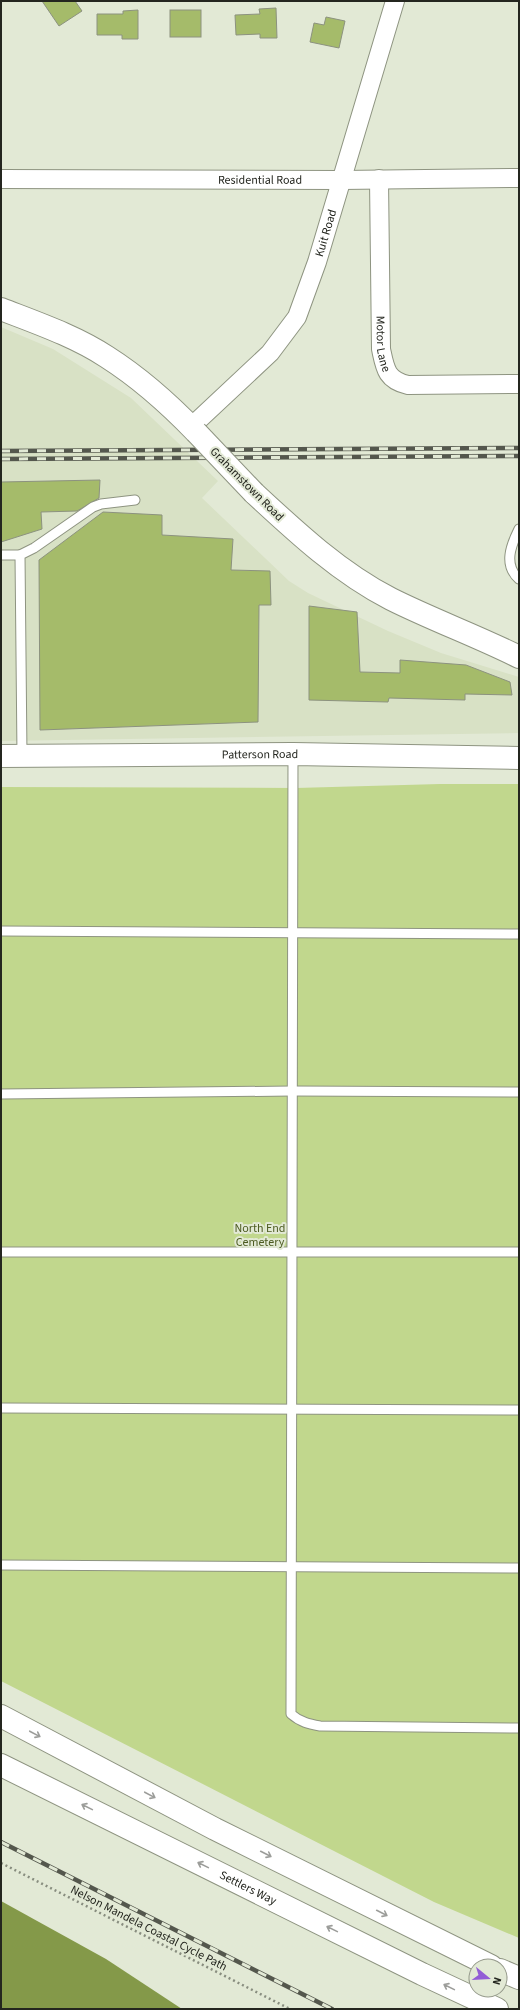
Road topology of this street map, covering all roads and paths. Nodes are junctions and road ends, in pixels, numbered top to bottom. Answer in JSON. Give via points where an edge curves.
{"nodes":[{"id":1,"x":394,"y":1,"type":"edge"},
{"id":2,"x":519,"y":178,"type":"edge"},
{"id":3,"x":1,"y":179,"type":"edge"},
{"id":4,"x":379,"y":179,"type":"junction"},
{"id":5,"x":341,"y":180,"type":"junction"},
{"id":6,"x":1,"y":309,"type":"edge"},
{"id":7,"x":519,"y":384,"type":"edge"},
{"id":8,"x":194,"y":430,"type":"junction"},
{"id":9,"x":136,"y":500,"type":"dead end"},
{"id":10,"x":519,"y":529,"type":"edge"},
{"id":11,"x":20,"y":555,"type":"junction"},
{"id":12,"x":1,"y":556,"type":"edge"},
{"id":13,"x":519,"y":579,"type":"edge"},
{"id":14,"x":513,"y":652,"type":"edge"},
{"id":15,"x":294,"y":754,"type":"junction"},
{"id":16,"x":1,"y":756,"type":"edge"},
{"id":17,"x":22,"y":756,"type":"junction"},
{"id":18,"x":519,"y":758,"type":"edge"},
{"id":19,"x":1,"y":932,"type":"edge"},
{"id":20,"x":292,"y":933,"type":"junction"},
{"id":21,"x":519,"y":934,"type":"edge"},
{"id":22,"x":292,"y":1091,"type":"junction"},
{"id":23,"x":519,"y":1092,"type":"edge"},
{"id":24,"x":1,"y":1094,"type":"edge"},
{"id":25,"x":1,"y":1252,"type":"edge"},
{"id":26,"x":292,"y":1252,"type":"junction"},
{"id":27,"x":519,"y":1252,"type":"edge"},
{"id":28,"x":1,"y":1408,"type":"edge"},
{"id":29,"x":293,"y":1410,"type":"junction"},
{"id":30,"x":519,"y":1410,"type":"edge"},
{"id":31,"x":1,"y":1565,"type":"edge"},
{"id":32,"x":293,"y":1566,"type":"junction"},
{"id":33,"x":519,"y":1568,"type":"edge"},
{"id":34,"x":1,"y":1716,"type":"edge"},
{"id":35,"x":519,"y":1728,"type":"edge"},
{"id":36,"x":1,"y":1765,"type":"edge"},
{"id":37,"x":1,"y":1863,"type":"edge"},
{"id":38,"x":475,"y":1958,"type":"edge"},
{"id":39,"x":508,"y":1973,"type":"edge"},
{"id":40,"x":519,"y":1978,"type":"edge"},
{"id":41,"x":290,"y":2009,"type":"edge"},
{"id":42,"x":497,"y":2009,"type":"edge"}],
"edges":[{"from":1,"to":5,"type":"street","name":"Kuit Road"},
{"from":2,"to":4,"type":"street","name":"Residential Road"},
{"from":3,"to":5,"type":"street","name":"Residential Road"},
{"from":4,"to":5,"type":"street","name":"Residential Road"},
{"from":4,"to":7,"type":"street","name":"Motor Lane","via":[[380,348],[393,380],[408,385]]},
{"from":5,"to":8,"type":"street","name":"Kuit Road","via":[[317,262],[297,317],[270,353]]},
{"from":6,"to":8,"type":"main road","name":"Grahamstown Road","via":[[78,341],[106,356],[149,387]]},
{"from":8,"to":14,"type":"main road","name":"Grahamstown Road","bridge":true,"via":[[254,493],[296,532],[347,572],[391,599]]},
{"from":9,"to":11,"type":"lane","via":[[93,507]]},
{"from":10,"to":13,"type":"lane","via":[[512,543],[509,558],[511,568]]},
{"from":11,"to":12,"type":"lane"},
{"from":11,"to":17,"type":"lane"},
{"from":15,"to":17,"type":"main road","name":"Patterson Road"},
{"from":15,"to":18,"type":"main road","name":"Patterson Road"},
{"from":15,"to":20,"type":"lane"},
{"from":16,"to":17,"type":"main road","name":"Patterson Road"},
{"from":19,"to":20,"type":"lane"},
{"from":20,"to":21,"type":"lane"},
{"from":20,"to":22,"type":"lane"},
{"from":22,"to":23,"type":"lane"},
{"from":22,"to":24,"type":"lane"},
{"from":22,"to":26,"type":"lane"},
{"from":25,"to":26,"type":"lane"},
{"from":26,"to":27,"type":"lane"},
{"from":26,"to":29,"type":"lane"},
{"from":28,"to":29,"type":"lane"},
{"from":29,"to":30,"type":"lane"},
{"from":29,"to":32,"type":"lane"},
{"from":31,"to":32,"type":"lane"},
{"from":32,"to":33,"type":"lane"},
{"from":32,"to":35,"type":"lane","via":[[291,1706],[292,1714],[298,1720],[320,1726]]},
{"from":34,"to":38,"type":"main road","one_way":true,"via":[[215,1829]]},
{"from":42,"to":36,"type":"main road","name":"Settlers Way","one_way":true},
{"from":37,"to":41,"type":"path","name":"Nelson Mandela Coastal Cycle Path"},
{"from":39,"to":40,"type":"main road"}]}
